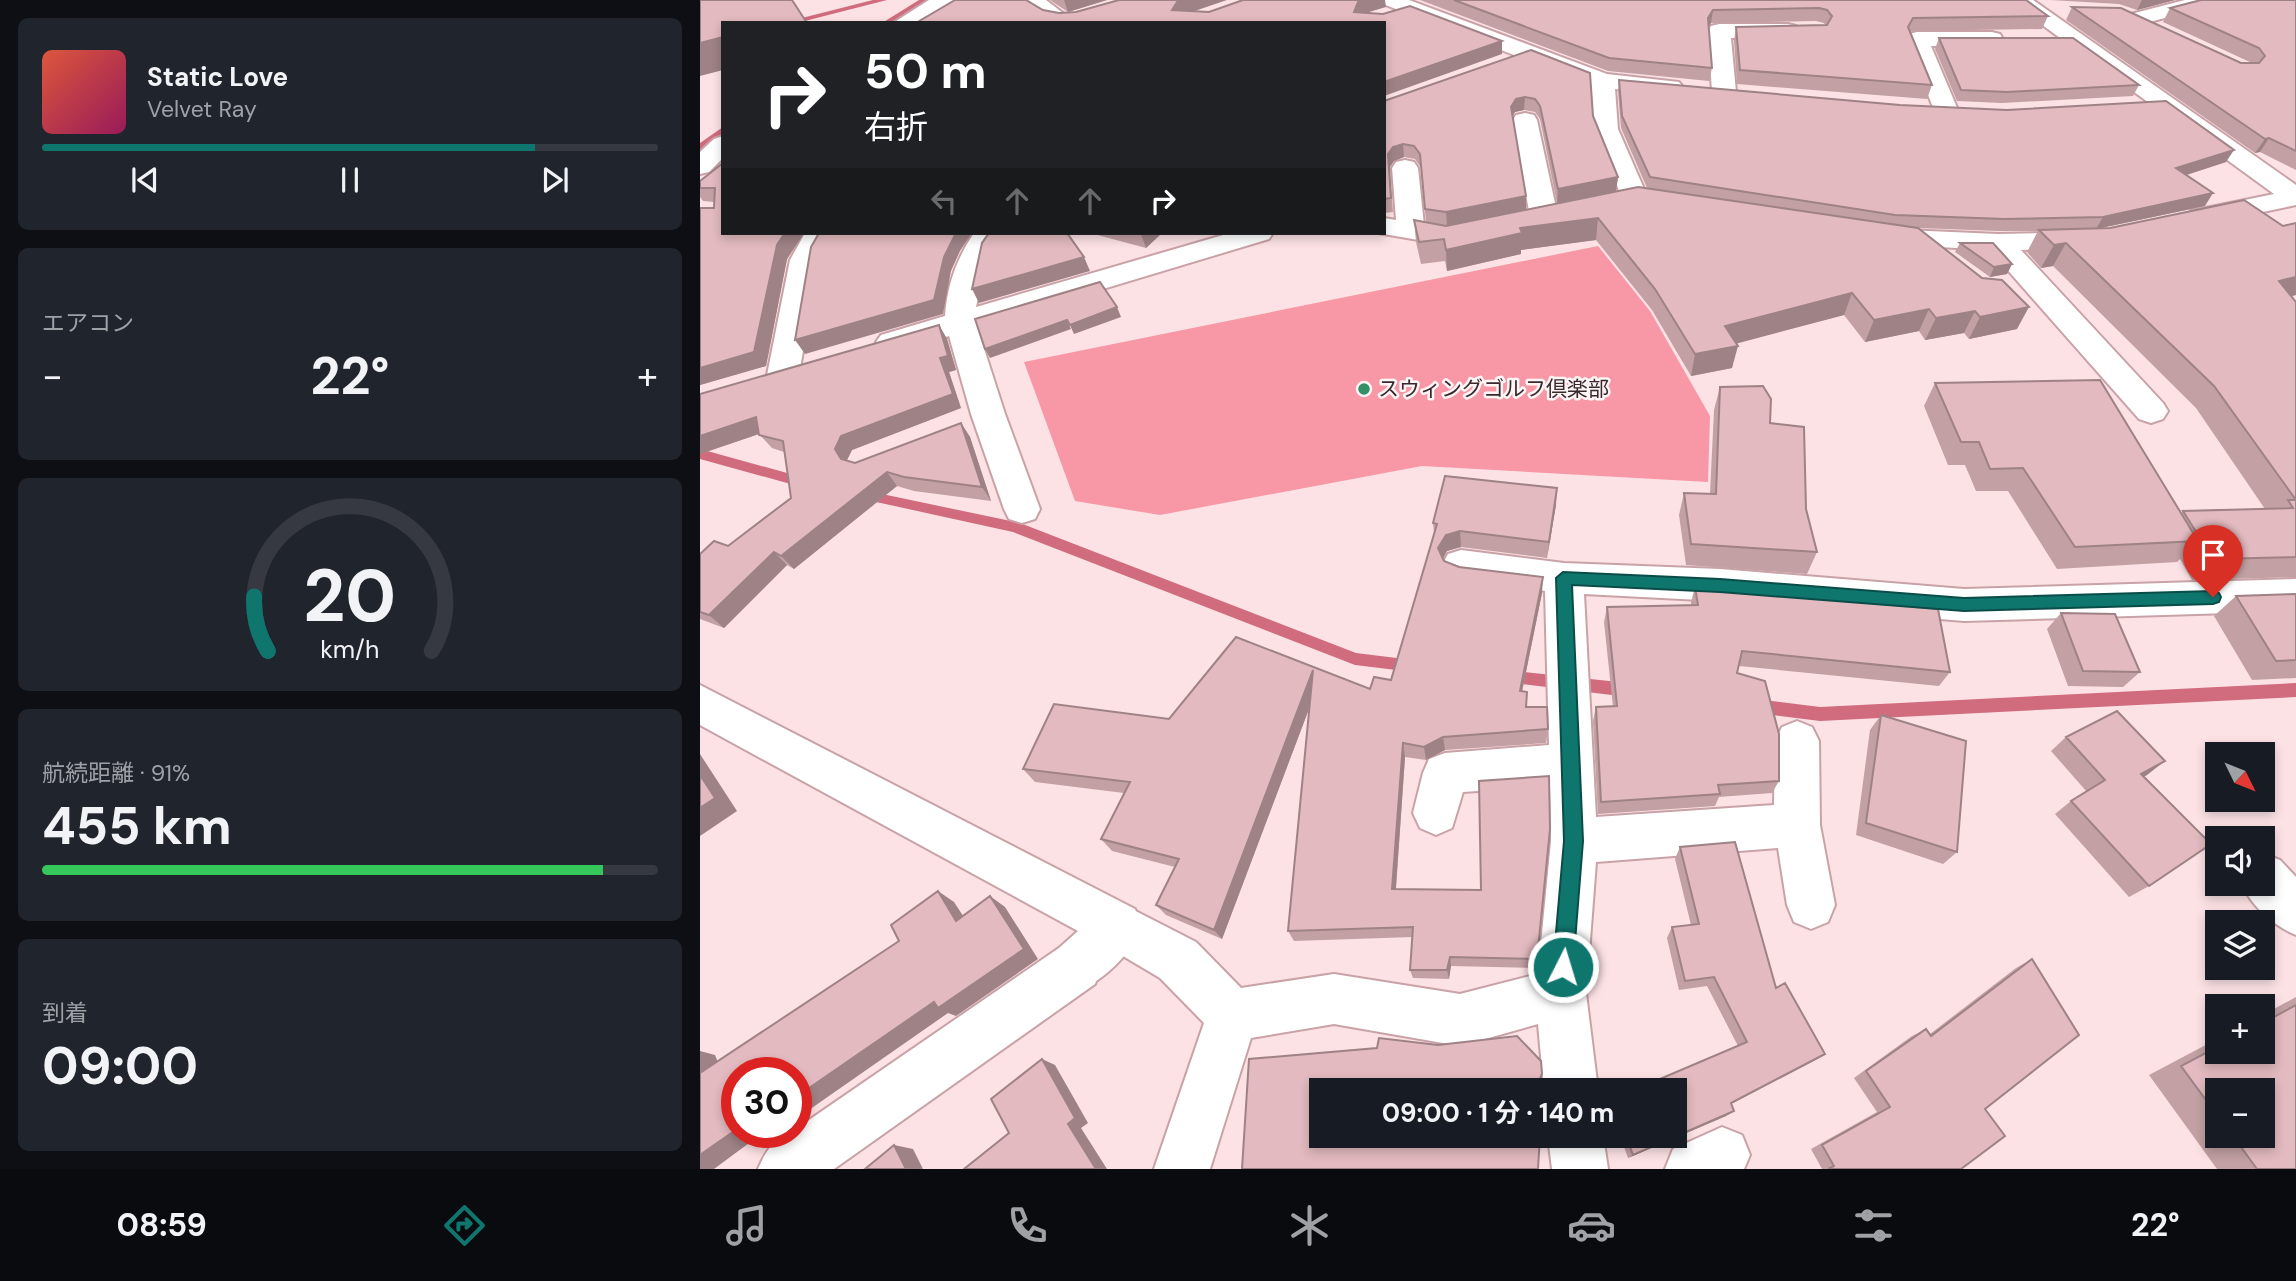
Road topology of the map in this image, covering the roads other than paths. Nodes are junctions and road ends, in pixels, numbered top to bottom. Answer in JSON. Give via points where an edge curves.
{"nodes":[{"id":1,"x":913,"y":0,"type":"edge"},
{"id":2,"x":944,"y":0,"type":"edge"},
{"id":3,"x":1032,"y":0,"type":"edge"},
{"id":4,"x":2209,"y":0,"type":"edge"},
{"id":5,"x":2027,"y":5,"type":"edge"},
{"id":6,"x":1385,"y":10,"type":"edge"},
{"id":7,"x":2071,"y":11,"type":"dead end"},
{"id":8,"x":1090,"y":15,"type":"edge"},
{"id":9,"x":894,"y":20,"type":"edge"},
{"id":10,"x":1061,"y":21,"type":"edge"},
{"id":11,"x":1070,"y":21,"type":"edge"},
{"id":12,"x":1815,"y":31,"type":"edge"},
{"id":13,"x":2171,"y":37,"type":"edge"},
{"id":14,"x":2010,"y":39,"type":"edge"},
{"id":15,"x":2036,"y":39,"type":"edge"},
{"id":16,"x":2076,"y":39,"type":"junction"},
{"id":17,"x":1533,"y":53,"type":"junction"},
{"id":18,"x":1496,"y":68,"type":"edge"},
{"id":19,"x":1603,"y":81,"type":"junction"},
{"id":20,"x":1724,"y":92,"type":"junction"},
{"id":21,"x":1750,"y":94,"type":"edge"},
{"id":22,"x":2162,"y":104,"type":"junction"},
{"id":23,"x":2122,"y":106,"type":"edge"},
{"id":24,"x":1921,"y":109,"type":"edge"},
{"id":25,"x":1946,"y":110,"type":"junction"},
{"id":26,"x":1974,"y":112,"type":"edge"},
{"id":27,"x":1525,"y":120,"type":"dead end"},
{"id":28,"x":721,"y":121,"type":"edge"},
{"id":29,"x":700,"y":136,"type":"edge"},
{"id":30,"x":721,"y":146,"type":"edge"},
{"id":31,"x":700,"y":166,"type":"edge"},
{"id":32,"x":1405,"y":168,"type":"dead end"},
{"id":33,"x":1636,"y":201,"type":"edge"},
{"id":34,"x":2171,"y":224,"type":"edge"},
{"id":35,"x":1398,"y":228,"type":"edge"},
{"id":36,"x":1850,"y":232,"type":"edge"},
{"id":37,"x":818,"y":235,"type":"edge"},
{"id":38,"x":987,"y":235,"type":"edge"},
{"id":39,"x":1252,"y":235,"type":"edge"},
{"id":40,"x":2109,"y":237,"type":"edge"},
{"id":41,"x":1917,"y":239,"type":"junction"},
{"id":42,"x":1998,"y":242,"type":"junction"},
{"id":43,"x":1955,"y":269,"type":"edge"},
{"id":44,"x":960,"y":322,"type":"junction"},
{"id":45,"x":867,"y":350,"type":"edge"},
{"id":46,"x":816,"y":365,"type":"edge"},
{"id":47,"x":2151,"y":411,"type":"dead end"},
{"id":48,"x":1022,"y":509,"type":"dead end"},
{"id":49,"x":1461,"y":565,"type":"edge"},
{"id":50,"x":1563,"y":578,"type":"junction"},
{"id":51,"x":2296,"y":595,"type":"edge"},
{"id":52,"x":708,"y":717,"type":"edge"},
{"id":53,"x":1797,"y":741,"type":"dead end"},
{"id":54,"x":1570,"y":764,"type":"junction"},
{"id":55,"x":1436,"y":813,"type":"dead end"},
{"id":56,"x":1797,"y":825,"type":"junction"},
{"id":57,"x":1574,"y":841,"type":"junction"},
{"id":58,"x":2275,"y":889,"type":"edge"},
{"id":59,"x":1811,"y":905,"type":"dead end"},
{"id":60,"x":2296,"y":911,"type":"edge"},
{"id":61,"x":1118,"y":926,"type":"junction"},
{"id":62,"x":1561,"y":993,"type":"junction"},
{"id":63,"x":1231,"y":1015,"type":"junction"},
{"id":64,"x":1570,"y":1078,"type":"edge"},
{"id":65,"x":1577,"y":1148,"type":"edge"},
{"id":66,"x":786,"y":1169,"type":"edge"},
{"id":67,"x":1182,"y":1169,"type":"edge"},
{"id":68,"x":1580,"y":1169,"type":"edge"}],
"edges":[{"from":1,"to":9,"type":"street"},
{"from":2,"to":9,"type":"street"},
{"from":3,"to":10,"type":"street"},
{"from":4,"to":13,"type":"street","via":[[2127,17]]},
{"from":5,"to":7,"type":"street"},
{"from":5,"to":16,"type":"street"},
{"from":6,"to":17,"type":"street","via":[[1413,8]]},
{"from":8,"to":11,"type":"street"},
{"from":12,"to":20,"type":"street","via":[[1718,31]]},
{"from":14,"to":25,"type":"street","via":[[1917,39]]},
{"from":15,"to":16,"type":"street"},
{"from":16,"to":22,"type":"street"},
{"from":17,"to":18,"type":"street"},
{"from":17,"to":19,"type":"street"},
{"from":19,"to":20,"type":"street"},
{"from":19,"to":33,"type":"street","via":[[1606,129]]},
{"from":20,"to":21,"type":"street"},
{"from":22,"to":23,"type":"street"},
{"from":22,"to":34,"type":"street","via":[[2296,197]]},
{"from":24,"to":25,"type":"street"},
{"from":25,"to":26,"type":"street"},
{"from":27,"to":35,"type":"street","via":[[1533,220],[1447,237]]},
{"from":28,"to":29,"type":"street"},
{"from":30,"to":31,"type":"street"},
{"from":32,"to":35,"type":"street"},
{"from":36,"to":41,"type":"street"},
{"from":37,"to":46,"type":"street","via":[[804,260],[771,379]]},
{"from":38,"to":44,"type":"street","via":[[973,256]]},
{"from":39,"to":44,"type":"street"},
{"from":40,"to":42,"type":"street"},
{"from":41,"to":42,"type":"street"},
{"from":41,"to":43,"type":"street"},
{"from":42,"to":47,"type":"street"},
{"from":44,"to":45,"type":"street"},
{"from":44,"to":48,"type":"street","via":[[976,419]]},
{"from":49,"to":50,"type":"street"},
{"from":50,"to":51,"type":"street","via":[[1720,585],[1964,605]]},
{"from":50,"to":54,"type":"street"},
{"from":52,"to":61,"type":"street"},
{"from":53,"to":56,"type":"street"},
{"from":54,"to":55,"type":"street","via":[[1445,773]]},
{"from":54,"to":57,"type":"street"},
{"from":56,"to":57,"type":"street"},
{"from":56,"to":59,"type":"street"},
{"from":57,"to":62,"type":"street"},
{"from":58,"to":60,"type":"street"},
{"from":61,"to":63,"type":"street","via":[[1178,960]]},
{"from":61,"to":66,"type":"street","via":[[1077,966]]},
{"from":62,"to":63,"type":"street","via":[[1460,1020],[1335,999]]},
{"from":62,"to":64,"type":"street"},
{"from":63,"to":67,"type":"street"},
{"from":65,"to":68,"type":"street"}]}
